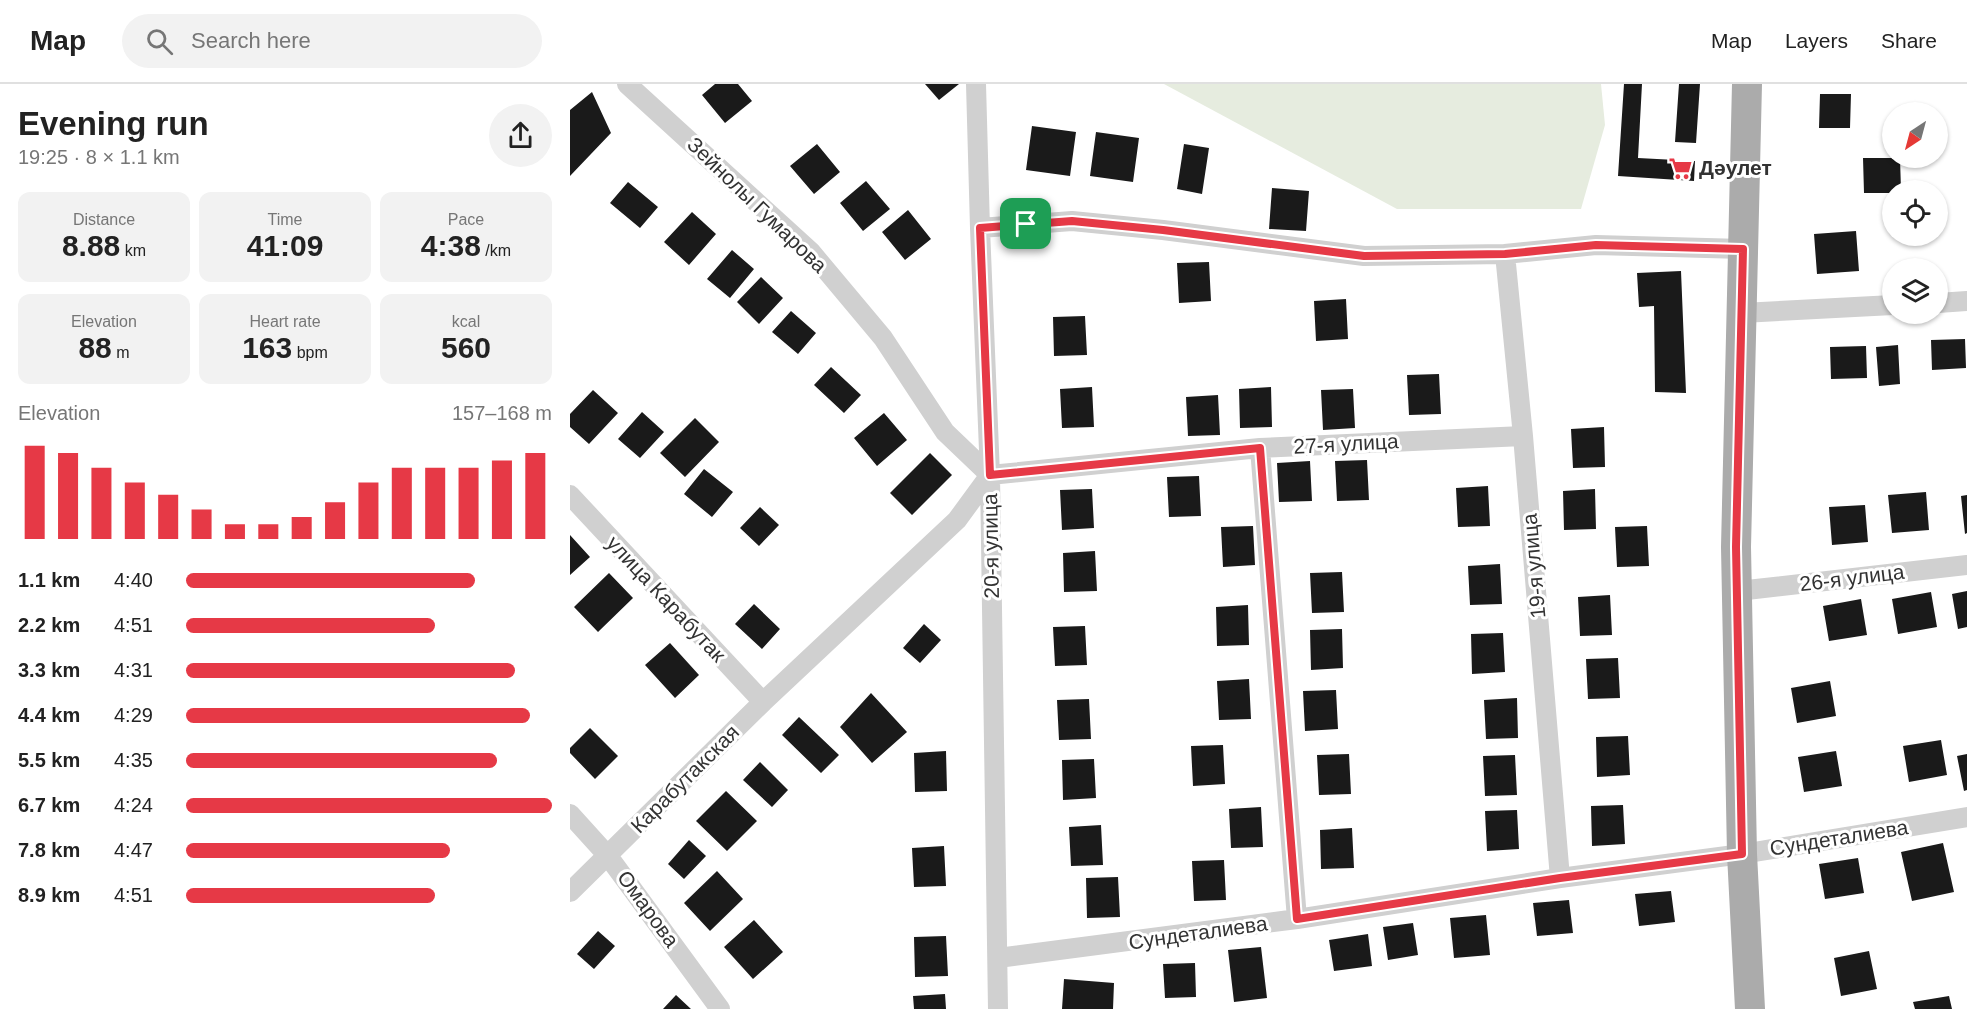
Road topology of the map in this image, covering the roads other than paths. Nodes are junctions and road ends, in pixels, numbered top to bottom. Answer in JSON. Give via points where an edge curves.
{"nodes":[{"id":1,"x":627,"y":84,"type":"edge"},
{"id":2,"x":976,"y":84,"type":"edge"},
{"id":3,"x":1747,"y":84,"type":"edge"},
{"id":4,"x":980,"y":228,"type":"junction"},
{"id":5,"x":1743,"y":249,"type":"junction"},
{"id":6,"x":1505,"y":254,"type":"junction"},
{"id":7,"x":1967,"y":302,"type":"edge"},
{"id":8,"x":1948,"y":303,"type":"edge"},
{"id":9,"x":1882,"y":306,"type":"edge"},
{"id":10,"x":1742,"y":313,"type":"junction"},
{"id":11,"x":1523,"y":436,"type":"junction"},
{"id":12,"x":1260,"y":448,"type":"junction"},
{"id":13,"x":990,"y":475,"type":"junction"},
{"id":14,"x":570,"y":495,"type":"edge"},
{"id":15,"x":1967,"y":565,"type":"edge"},
{"id":16,"x":1737,"y":591,"type":"junction"},
{"id":17,"x":763,"y":702,"type":"junction"},
{"id":18,"x":570,"y":814,"type":"edge"},
{"id":19,"x":1967,"y":817,"type":"edge"},
{"id":20,"x":1742,"y":854,"type":"junction"},
{"id":21,"x":608,"y":856,"type":"junction"},
{"id":22,"x":1560,"y":878,"type":"junction"},
{"id":23,"x":570,"y":892,"type":"edge"},
{"id":24,"x":1297,"y":919,"type":"junction"},
{"id":25,"x":998,"y":958,"type":"junction"},
{"id":26,"x":720,"y":1009,"type":"edge"},
{"id":27,"x":998,"y":1009,"type":"edge"},
{"id":28,"x":1750,"y":1009,"type":"edge"}],
"edges":[{"from":1,"to":13,"type":"street","name":"Зейнолы Гумарова","via":[[811,252],[883,338],[945,432]]},
{"from":2,"to":4,"type":"street","name":"20-я улица"},
{"from":3,"to":5,"type":"main road"},
{"from":4,"to":6,"type":"street","via":[[1072,221],[1364,256]]},
{"from":4,"to":13,"type":"street","name":"20-я улица"},
{"from":5,"to":6,"type":"street","via":[[1596,245]]},
{"from":5,"to":10,"type":"main road"},
{"from":6,"to":11,"type":"street","name":"19-я улица"},
{"from":7,"to":8,"type":"street"},
{"from":9,"to":10,"type":"street"},
{"from":10,"to":16,"type":"main road"},
{"from":11,"to":12,"type":"street","name":"27-я улица"},
{"from":11,"to":22,"type":"street","name":"19-я улица"},
{"from":12,"to":13,"type":"street","name":"27-я улица"},
{"from":12,"to":24,"type":"street"},
{"from":13,"to":17,"type":"street","name":"Карабутакская","via":[[957,520]]},
{"from":13,"to":25,"type":"street","name":"20-я улица"},
{"from":14,"to":17,"type":"street","name":"улица Карабутак"},
{"from":15,"to":16,"type":"street","name":"26-я улица"},
{"from":16,"to":20,"type":"main road"},
{"from":17,"to":21,"type":"street","name":"Карабутакская"},
{"from":18,"to":21,"type":"street","name":"Омарова"},
{"from":19,"to":20,"type":"street","name":"Сундеталиева"},
{"from":20,"to":22,"type":"street","name":"Сундеталиева"},
{"from":20,"to":28,"type":"main road"},
{"from":21,"to":23,"type":"street","name":"Карабутакская"},
{"from":21,"to":26,"type":"street","name":"Омарова"},
{"from":22,"to":24,"type":"street","name":"Сундеталиева"},
{"from":24,"to":25,"type":"street","name":"Сундеталиева"},
{"from":25,"to":27,"type":"street","name":"20-я улица"}]}
